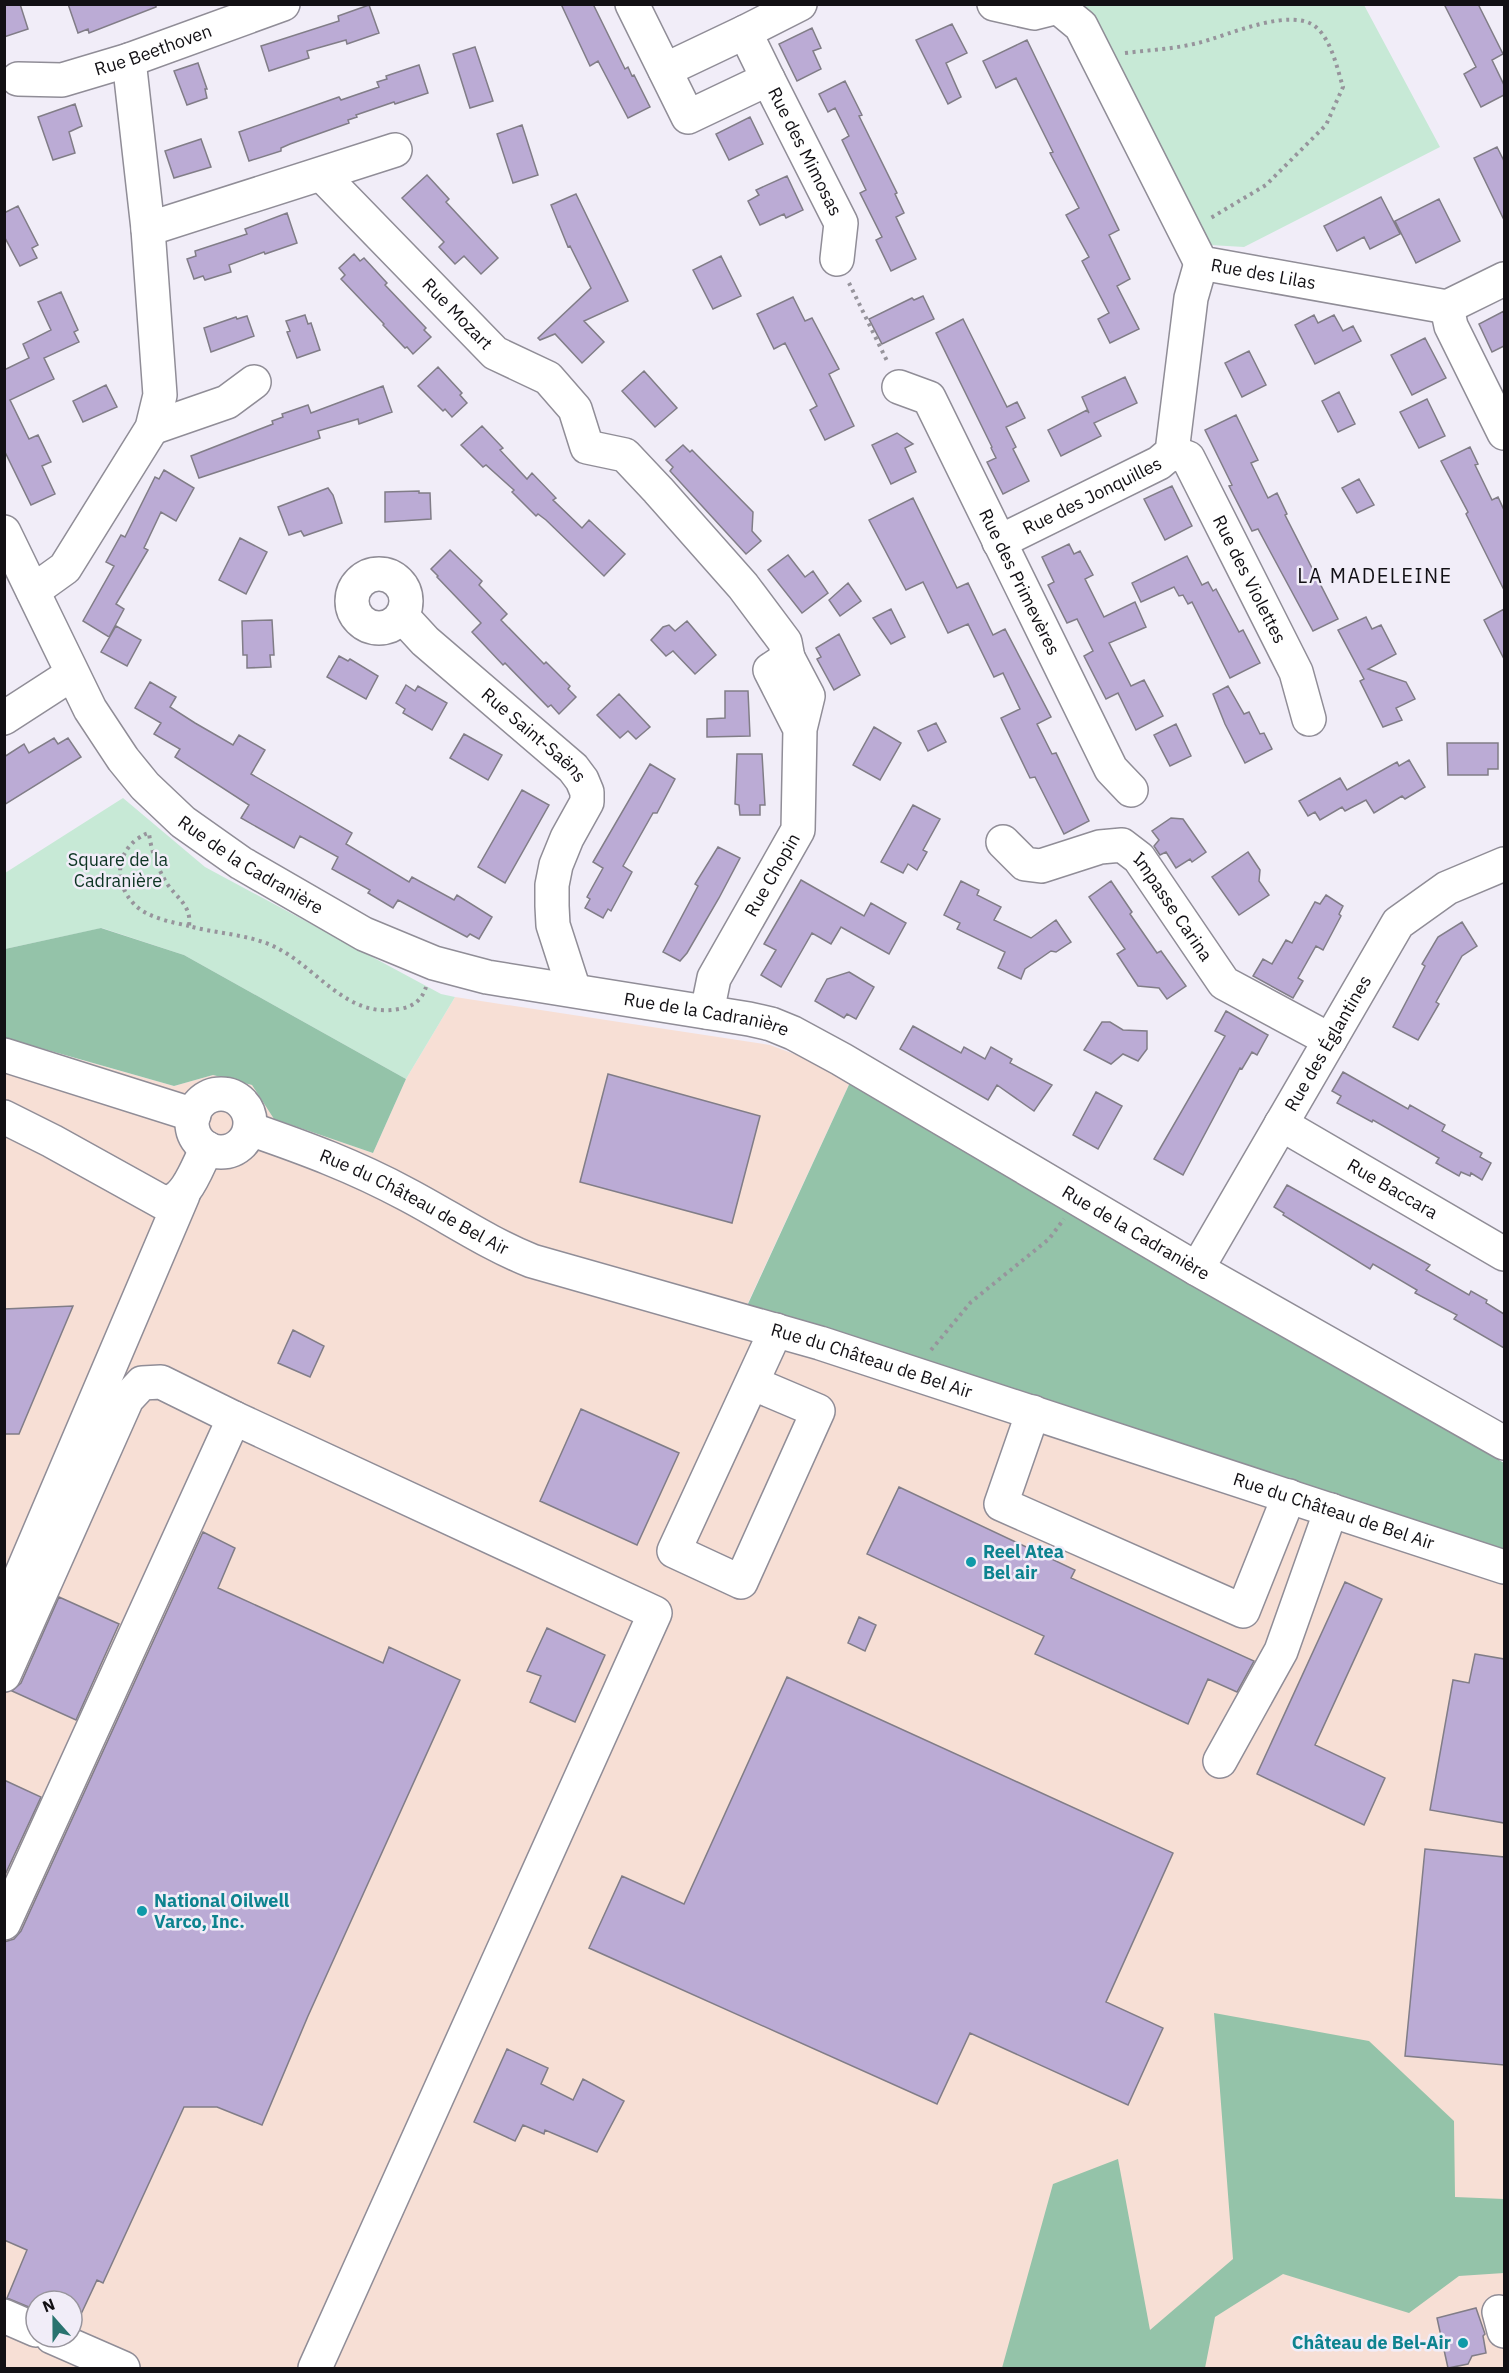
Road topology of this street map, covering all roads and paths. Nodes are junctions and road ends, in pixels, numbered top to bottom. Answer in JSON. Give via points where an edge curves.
{"nodes":[{"id":1,"x":283,"y":4,"type":"edge"},
{"id":2,"x":632,"y":4,"type":"edge"},
{"id":3,"x":800,"y":4,"type":"edge"},
{"id":4,"x":994,"y":4,"type":"edge"},
{"id":5,"x":1059,"y":6,"type":"edge"},
{"id":6,"x":745,"y":32,"type":"junction"},
{"id":7,"x":129,"y":60,"type":"junction"},
{"id":8,"x":1099,"y":62,"type":"junction"},
{"id":9,"x":665,"y":70,"type":"junction"},
{"id":10,"x":18,"y":79,"type":"dead end"},
{"id":11,"x":768,"y":79,"type":"junction"},
{"id":12,"x":394,"y":150,"type":"dead end"},
{"id":13,"x":322,"y":175,"type":"junction"},
{"id":14,"x":148,"y":229,"type":"junction"},
{"id":15,"x":1186,"y":233,"type":"junction"},
{"id":16,"x":837,"y":258,"type":"joint"},
{"id":17,"x":1202,"y":262,"type":"junction"},
{"id":18,"x":1504,"y":279,"type":"edge"},
{"id":19,"x":1447,"y":307,"type":"junction"},
{"id":20,"x":254,"y":382,"type":"dead end"},
{"id":21,"x":899,"y":387,"type":"joint"},
{"id":22,"x":152,"y":428,"type":"junction"},
{"id":23,"x":1504,"y":433,"type":"edge"},
{"id":24,"x":587,"y":447,"type":"joint"},
{"id":25,"x":1172,"y":452,"type":"junction"},
{"id":26,"x":4,"y":532,"type":"edge"},
{"id":27,"x":999,"y":542,"type":"junction"},
{"id":28,"x":33,"y":591,"type":"junction"},
{"id":29,"x":402,"y":616,"type":"dead end"},
{"id":30,"x":72,"y":674,"type":"junction"},
{"id":31,"x":4,"y":718,"type":"edge"},
{"id":32,"x":1310,"y":719,"type":"dead end"},
{"id":33,"x":1131,"y":790,"type":"dead end"},
{"id":34,"x":1003,"y":842,"type":"dead end"},
{"id":35,"x":1504,"y":864,"type":"edge"},
{"id":36,"x":189,"y":926,"type":"junction"},
{"id":37,"x":434,"y":963,"type":"junction"},
{"id":38,"x":574,"y":990,"type":"junction"},
{"id":39,"x":708,"y":1012,"type":"junction"},
{"id":40,"x":1330,"y":1040,"type":"junction"},
{"id":41,"x":4,"y":1054,"type":"edge"},
{"id":42,"x":194,"y":1115,"type":"junction"},
{"id":43,"x":4,"y":1118,"type":"edge"},
{"id":44,"x":1281,"y":1124,"type":"junction"},
{"id":45,"x":250,"y":1128,"type":"junction"},
{"id":46,"x":207,"y":1148,"type":"junction"},
{"id":47,"x":183,"y":1195,"type":"junction"},
{"id":48,"x":1079,"y":1199,"type":"junction"},
{"id":49,"x":1504,"y":1254,"type":"edge"},
{"id":50,"x":1197,"y":1269,"type":"junction"},
{"id":51,"x":776,"y":1330,"type":"junction"},
{"id":52,"x":923,"y":1377,"type":"junction"},
{"id":53,"x":752,"y":1383,"type":"junction"},
{"id":54,"x":1033,"y":1412,"type":"junction"},
{"id":55,"x":234,"y":1418,"type":"junction"},
{"id":56,"x":1504,"y":1443,"type":"edge"},
{"id":57,"x":1289,"y":1496,"type":"junction"},
{"id":58,"x":1330,"y":1510,"type":"junction"},
{"id":59,"x":1504,"y":1568,"type":"edge"},
{"id":60,"x":4,"y":1615,"type":"edge"},
{"id":61,"x":4,"y":1675,"type":"edge"},
{"id":62,"x":1220,"y":1761,"type":"dead end"},
{"id":63,"x":4,"y":1923,"type":"edge"},
{"id":64,"x":4,"y":2316,"type":"edge"},
{"id":65,"x":24,"y":2325,"type":"edge"},
{"id":66,"x":79,"y":2349,"type":"edge"},
{"id":67,"x":123,"y":2368,"type":"edge"},
{"id":68,"x":315,"y":2368,"type":"edge"}],
"edges":[{"from":1,"to":7,"type":"street","name":"Rue Beethoven"},
{"from":2,"to":9,"type":"street","name":"Rue des Mimosas"},
{"from":3,"to":6,"type":"street"},
{"from":4,"to":5,"type":"street","via":[[1034,12]]},
{"from":5,"to":8,"type":"street","name":"Rue des Lilas","via":[[1081,26]]},
{"from":6,"to":9,"type":"street"},
{"from":6,"to":11,"type":"street","name":"Rue des Mimosas"},
{"from":7,"to":10,"type":"street","name":"Rue Beethoven","via":[[62,80]]},
{"from":7,"to":14,"type":"street"},
{"from":8,"to":15,"type":"street","name":"Rue des Lilas"},
{"from":8,"to":15,"type":"path","via":[[1122,53],[1171,49],[1290,20],[1304,21],[1317,28],[1330,51],[1343,87],[1326,125],[1266,185]]},
{"from":9,"to":11,"type":"street","name":"Rue des Mimosas","via":[[688,117]]},
{"from":11,"to":16,"type":"street","name":"Rue des Mimosas","via":[[841,224]]},
{"from":12,"to":13,"type":"street"},
{"from":13,"to":14,"type":"street"},
{"from":13,"to":24,"type":"street","name":"Rue Mozart","via":[[495,353],[548,378],[575,409]]},
{"from":14,"to":22,"type":"street","via":[[160,395]]},
{"from":15,"to":17,"type":"street","name":"Rue des Lilas"},
{"from":16,"to":21,"type":"path"},
{"from":17,"to":19,"type":"street","name":"Rue des Lilas"},
{"from":17,"to":25,"type":"street","name":"Rue des Jonquilles","via":[[1191,298]]},
{"from":18,"to":19,"type":"street"},
{"from":19,"to":23,"type":"street","via":[[1451,326]]},
{"from":20,"to":22,"type":"street","via":[[227,402]]},
{"from":21,"to":27,"type":"street","name":"Rue des Primevères","via":[[929,398]]},
{"from":22,"to":28,"type":"street","via":[[65,568]]},
{"from":24,"to":39,"type":"street","name":"Rue Chopin","via":[[624,455],[743,586],[785,642],[788,658],[808,696],[800,729],[798,830],[714,978]]},
{"from":25,"to":27,"type":"street","name":"Rue des Jonquilles"},
{"from":25,"to":32,"type":"street","name":"Rue des Violettes","via":[[1188,458],[1296,672]]},
{"from":26,"to":28,"type":"street","name":"Rue de la Cadranière"},
{"from":27,"to":33,"type":"street","name":"Rue des Primevères","via":[[1111,769]]},
{"from":28,"to":30,"type":"street","name":"Rue de la Cadranière"},
{"from":29,"to":38,"type":"street","name":"Rue Saint-Saëns","via":[[582,780],[587,802],[567,838],[552,885],[554,925]]},
{"from":30,"to":31,"type":"street"},
{"from":30,"to":37,"type":"street","name":"Rue de la Cadranière","via":[[123,759],[183,822],[241,863],[343,923]]},
{"from":34,"to":40,"type":"street","name":"Impasse Carina","via":[[1025,864],[1041,867],[1100,847],[1122,845],[1139,858],[1224,983]]},
{"from":35,"to":40,"type":"street","name":"Rue des Églantines","via":[[1447,888],[1398,923]]},
{"from":36,"to":36,"type":"path","via":[[186,905],[166,882],[146,833],[120,861],[124,889],[141,910]]},
{"from":36,"to":37,"type":"path","via":[[276,947],[348,1000],[377,1009],[396,1010],[419,1000]]},
{"from":37,"to":38,"type":"street","name":"Rue de la Cadranière","via":[[487,977]]},
{"from":38,"to":39,"type":"street","name":"Rue de la Cadranière"},
{"from":39,"to":48,"type":"street","name":"Rue de la Cadranière","via":[[749,1019],[793,1033]]},
{"from":40,"to":44,"type":"street","name":"Rue des Églantines"},
{"from":41,"to":42,"type":"street"},
{"from":42,"to":45,"type":"street","via":[[207,1098],[229,1095],[246,1107]]},
{"from":42,"to":46,"type":"street","via":[[193,1130]]},
{"from":43,"to":47,"type":"street","via":[[162,1202],[176,1201]]},
{"from":44,"to":49,"type":"street","name":"Rue Baccara"},
{"from":44,"to":50,"type":"street","name":"Rue des Églantines"},
{"from":45,"to":46,"type":"street","via":[[237,1147],[222,1152]]},
{"from":45,"to":51,"type":"street","name":"Rue du Château de Bel Air","via":[[335,1158],[532,1261]]},
{"from":46,"to":47,"type":"street"},
{"from":47,"to":60,"type":"street"},
{"from":48,"to":50,"type":"street","name":"Rue de la Cadranière"},
{"from":48,"to":52,"type":"path","via":[[1049,1239],[971,1302],[932,1346]]},
{"from":50,"to":56,"type":"street","name":"Rue de la Cadranière"},
{"from":51,"to":52,"type":"street","name":"Rue du Château de Bel Air"},
{"from":51,"to":53,"type":"street"},
{"from":52,"to":54,"type":"street","name":"Rue du Château de Bel Air"},
{"from":53,"to":53,"type":"street","via":[[674,1551],[741,1582],[818,1410]]},
{"from":54,"to":57,"type":"street","name":"Rue du Château de Bel Air"},
{"from":54,"to":57,"type":"street","via":[[1001,1504],[1243,1611]]},
{"from":55,"to":61,"type":"street","via":[[161,1382],[142,1383],[128,1399]]},
{"from":55,"to":63,"type":"street"},
{"from":55,"to":68,"type":"street","via":[[655,1613]]},
{"from":57,"to":58,"type":"street","name":"Rue du Château de Bel Air"},
{"from":58,"to":59,"type":"street","name":"Rue du Château de Bel Air"},
{"from":58,"to":62,"type":"street","via":[[1281,1651]]},
{"from":64,"to":65,"type":"street"},
{"from":66,"to":67,"type":"street"}]}
